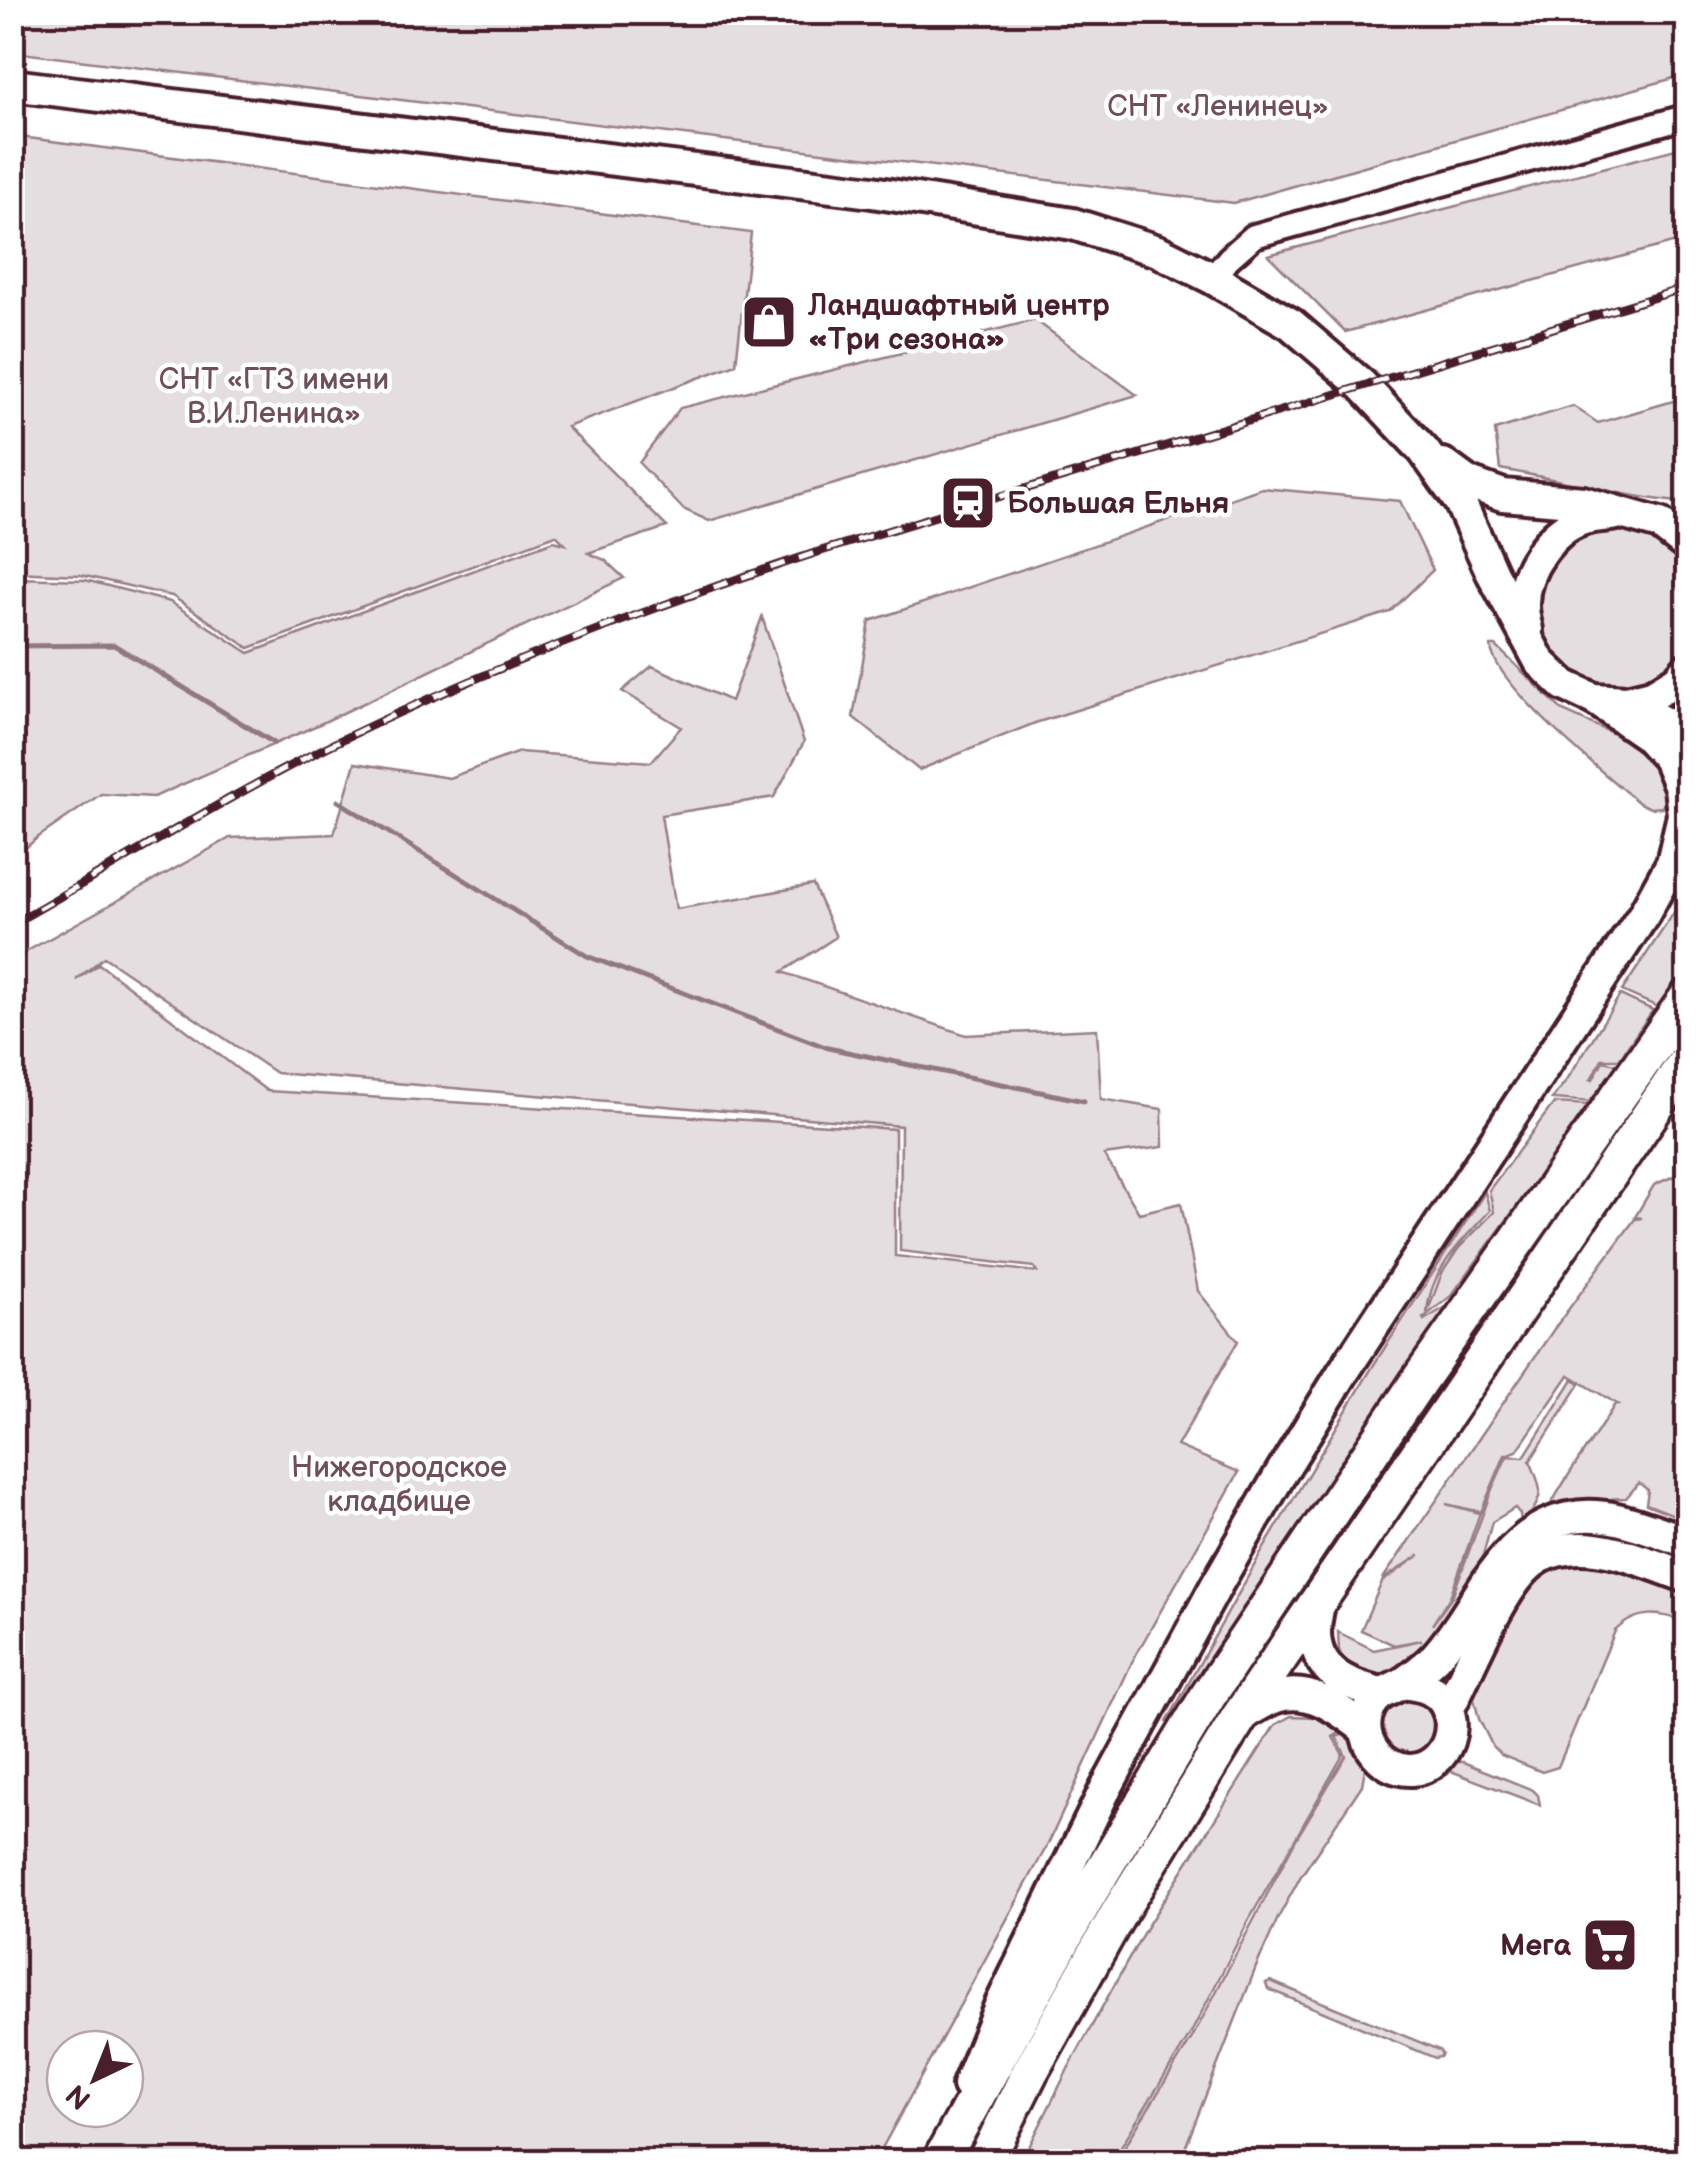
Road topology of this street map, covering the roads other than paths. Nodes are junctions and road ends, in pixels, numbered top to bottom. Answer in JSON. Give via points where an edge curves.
{"nodes":[{"id":1,"x":12,"y":84,"type":"edge"},
{"id":2,"x":1688,"y":116,"type":"edge"},
{"id":3,"x":1212,"y":278,"type":"junction"},
{"id":4,"x":1424,"y":451,"type":"junction"},
{"id":5,"x":1624,"y":513,"type":"junction"},
{"id":6,"x":1688,"y":546,"type":"edge"},
{"id":7,"x":1528,"y":638,"type":"junction"},
{"id":8,"x":1688,"y":668,"type":"edge"},
{"id":9,"x":1594,"y":699,"type":"junction"},
{"id":10,"x":1626,"y":701,"type":"junction"},
{"id":11,"x":1688,"y":736,"type":"edge"},
{"id":12,"x":1680,"y":856,"type":"edge"},
{"id":13,"x":1688,"y":997,"type":"edge"},
{"id":14,"x":1688,"y":1059,"type":"edge"},
{"id":15,"x":1688,"y":1542,"type":"edge"},
{"id":16,"x":1688,"y":1577,"type":"edge"},
{"id":17,"x":1320,"y":1596,"type":"junction"},
{"id":18,"x":1392,"y":1688,"type":"junction"},
{"id":19,"x":1448,"y":1710,"type":"junction"},
{"id":20,"x":1240,"y":1716,"type":"junction"},
{"id":21,"x":1365,"y":1729,"type":"junction"},
{"id":22,"x":939,"y":2162,"type":"edge"},
{"id":23,"x":985,"y":2162,"type":"edge"}],
"edges":[{"from":1,"to":3,"type":"main road","via":[[872,192],[1073,224],[1158,251]]},
{"from":2,"to":3,"type":"street","via":[[1254,236]]},
{"from":3,"to":4,"type":"main road","via":[[1292,324]]},
{"from":4,"to":5,"type":"main road","via":[[1469,483],[1503,496],[1583,502]]},
{"from":4,"to":7,"type":"main road","via":[[1460,502]]},
{"from":5,"to":6,"type":"main road","via":[[1660,524]]},
{"from":5,"to":7,"type":"main road","via":[[1582,520],[1558,533],[1534,563],[1523,605]]},
{"from":7,"to":9,"type":"main road","via":[[1540,662],[1564,685]]},
{"from":8,"to":10,"type":"main road","via":[[1652,695]]},
{"from":9,"to":10,"type":"main road"},
{"from":9,"to":12,"type":"main road","via":[[1668,758],[1680,787]]},
{"from":10,"to":11,"type":"main road"},
{"from":12,"to":22,"type":"main road","via":[[1342,1374],[1216,1586],[1104,1792],[1000,2006]]},
{"from":13,"to":22,"type":"main road","via":[[1208,1696]]},
{"from":14,"to":17,"type":"main road"},
{"from":15,"to":18,"type":"main road","via":[[1600,1516],[1548,1525],[1498,1564],[1433,1659]]},
{"from":16,"to":19,"type":"main road","via":[[1616,1553],[1571,1548],[1547,1554],[1510,1590]]},
{"from":17,"to":18,"type":"main road","via":[[1315,1634],[1331,1672],[1350,1686]]},
{"from":17,"to":20,"type":"main road"},
{"from":18,"to":19,"type":"main road","via":[[1422,1685]]},
{"from":18,"to":21,"type":"main road","via":[[1368,1709]]},
{"from":19,"to":21,"type":"main road","via":[[1452,1726],[1441,1756],[1413,1770],[1383,1762]]},
{"from":20,"to":21,"type":"main road","via":[[1296,1692]]},
{"from":20,"to":23,"type":"main road","via":[[1118,1914]]}]}
